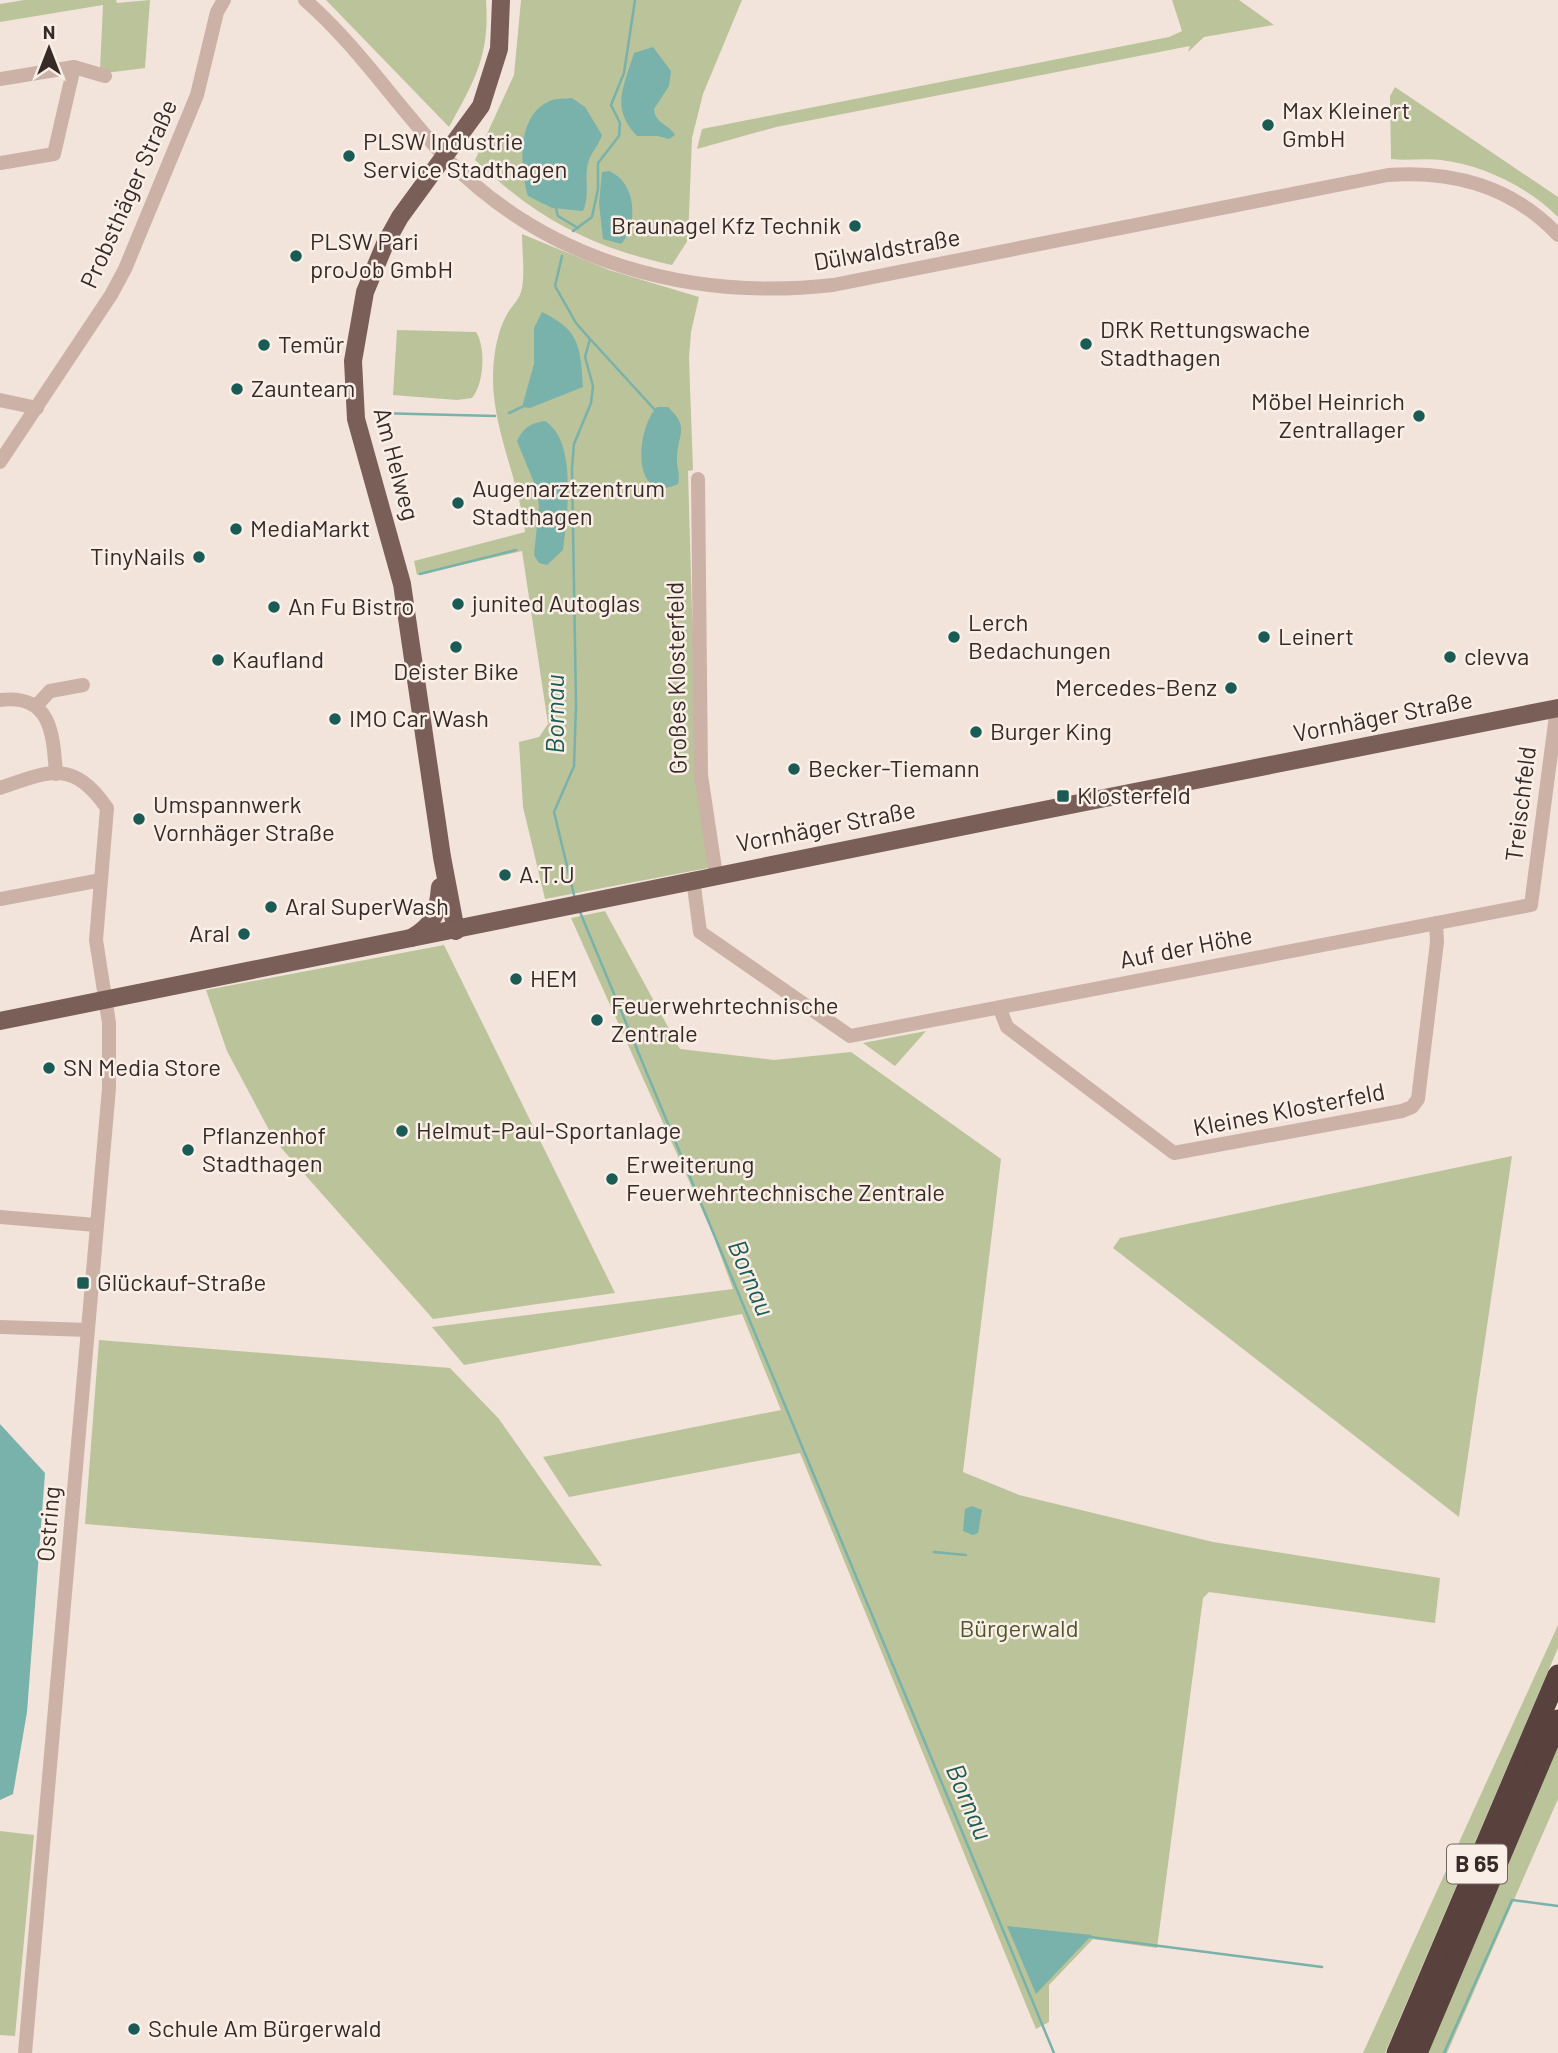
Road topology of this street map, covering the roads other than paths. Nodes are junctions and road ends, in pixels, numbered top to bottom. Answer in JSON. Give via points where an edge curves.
{"nodes":[{"id":1,"x":224,"y":0,"type":"edge"},
{"id":2,"x":305,"y":0,"type":"edge"},
{"id":3,"x":501,"y":0,"type":"edge"},
{"id":4,"x":74,"y":67,"type":"junction"},
{"id":5,"x":105,"y":76,"type":"dead end"},
{"id":6,"x":0,"y":79,"type":"edge"},
{"id":7,"x":446,"y":157,"type":"junction"},
{"id":8,"x":0,"y":163,"type":"edge"},
{"id":9,"x":1558,"y":235,"type":"edge"},
{"id":10,"x":0,"y":400,"type":"edge"},
{"id":11,"x":37,"y":408,"type":"junction"},
{"id":12,"x":0,"y":462,"type":"edge"},
{"id":13,"x":698,"y":479,"type":"dead end"},
{"id":14,"x":83,"y":685,"type":"dead end"},
{"id":15,"x":0,"y":700,"type":"edge"},
{"id":16,"x":37,"y":705,"type":"junction"},
{"id":17,"x":1558,"y":708,"type":"edge"},
{"id":18,"x":56,"y":774,"type":"junction"},
{"id":19,"x":0,"y":788,"type":"edge"},
{"id":20,"x":442,"y":857,"type":"junction"},
{"id":21,"x":716,"y":875,"type":"junction"},
{"id":22,"x":693,"y":879,"type":"junction"},
{"id":23,"x":101,"y":880,"type":"junction"},
{"id":24,"x":0,"y":899,"type":"edge"},
{"id":25,"x":1531,"y":905,"type":"joint"},
{"id":26,"x":1436,"y":923,"type":"junction"},
{"id":27,"x":456,"y":931,"type":"junction"},
{"id":28,"x":405,"y":941,"type":"junction"},
{"id":29,"x":105,"y":998,"type":"junction"},
{"id":30,"x":1000,"y":1009,"type":"junction"},
{"id":31,"x":0,"y":1021,"type":"edge"},
{"id":32,"x":0,"y":1217,"type":"edge"},
{"id":33,"x":96,"y":1226,"type":"junction"},
{"id":34,"x":0,"y":1327,"type":"edge"},
{"id":35,"x":88,"y":1330,"type":"junction"},
{"id":36,"x":1558,"y":1675,"type":"edge"},
{"id":37,"x":1558,"y":1720,"type":"edge"},
{"id":38,"x":25,"y":2053,"type":"edge"},
{"id":39,"x":1397,"y":2053,"type":"edge"},
{"id":40,"x":1417,"y":2053,"type":"edge"}],
"edges":[{"from":1,"to":11,"type":"street","name":"Probsthäger Straße","via":[[197,95],[125,269]]},
{"from":2,"to":7,"type":"street","name":"Dülwaldstraße","via":[[379,75]]},
{"from":3,"to":7,"type":"main road","name":"Am Helweg","via":[[499,49],[492,76],[481,106]]},
{"from":4,"to":5,"type":"street"},
{"from":4,"to":6,"type":"street"},
{"from":4,"to":8,"type":"street","via":[[54,154]]},
{"from":7,"to":9,"type":"street","name":"Dülwaldstraße","via":[[523,221],[584,253],[649,275],[752,290],[833,285],[1402,174],[1444,175],[1498,190]]},
{"from":7,"to":20,"type":"main road","name":"Am Helweg","via":[[400,217],[376,261],[358,321],[353,380],[361,445],[402,584]]},
{"from":10,"to":11,"type":"street"},
{"from":11,"to":12,"type":"street","name":"Probsthäger Straße"},
{"from":13,"to":21,"type":"street","name":"Großes Klosterfeld","via":[[701,775]]},
{"from":14,"to":16,"type":"street","via":[[50,691]]},
{"from":15,"to":16,"type":"street"},
{"from":16,"to":18,"type":"street","via":[[46,720]]},
{"from":17,"to":21,"type":"main road","name":"Vornhäger Straße"},
{"from":17,"to":25,"type":"street","name":"Treischfeld"},
{"from":18,"to":19,"type":"street"},
{"from":18,"to":23,"type":"street","via":[[80,778],[107,808]]},
{"from":20,"to":27,"type":"main road","name":"Am Helweg"},
{"from":20,"to":28,"type":"main road","via":[[438,911],[424,931]]},
{"from":21,"to":22,"type":"main road","name":"Vornhäger Straße"},
{"from":22,"to":27,"type":"main road","name":"Vornhäger Straße"},
{"from":22,"to":30,"type":"street","name":"Auf der Höhe","via":[[700,932],[850,1036]]},
{"from":23,"to":24,"type":"street"},
{"from":23,"to":29,"type":"street","via":[[96,940]]},
{"from":25,"to":26,"type":"street","name":"Auf der Höhe"},
{"from":26,"to":30,"type":"street","name":"Auf der Höhe"},
{"from":26,"to":30,"type":"street","name":"Kleines Klosterfeld","via":[[1418,1098],[1402,1111],[1174,1153],[1007,1027]]},
{"from":27,"to":28,"type":"main road","name":"Vornhäger Straße"},
{"from":28,"to":29,"type":"main road","name":"Vornhäger Straße"},
{"from":29,"to":31,"type":"main road","name":"Vornhäger Straße"},
{"from":29,"to":33,"type":"street","name":"Ostring","via":[[109,1088]]},
{"from":32,"to":33,"type":"street"},
{"from":33,"to":35,"type":"street","name":"Ostring"},
{"from":34,"to":35,"type":"street"},
{"from":35,"to":38,"type":"street","name":"Ostring"},
{"from":36,"to":39,"type":"highway","number":"B 65"},
{"from":37,"to":40,"type":"highway","number":"B 65"}]}
